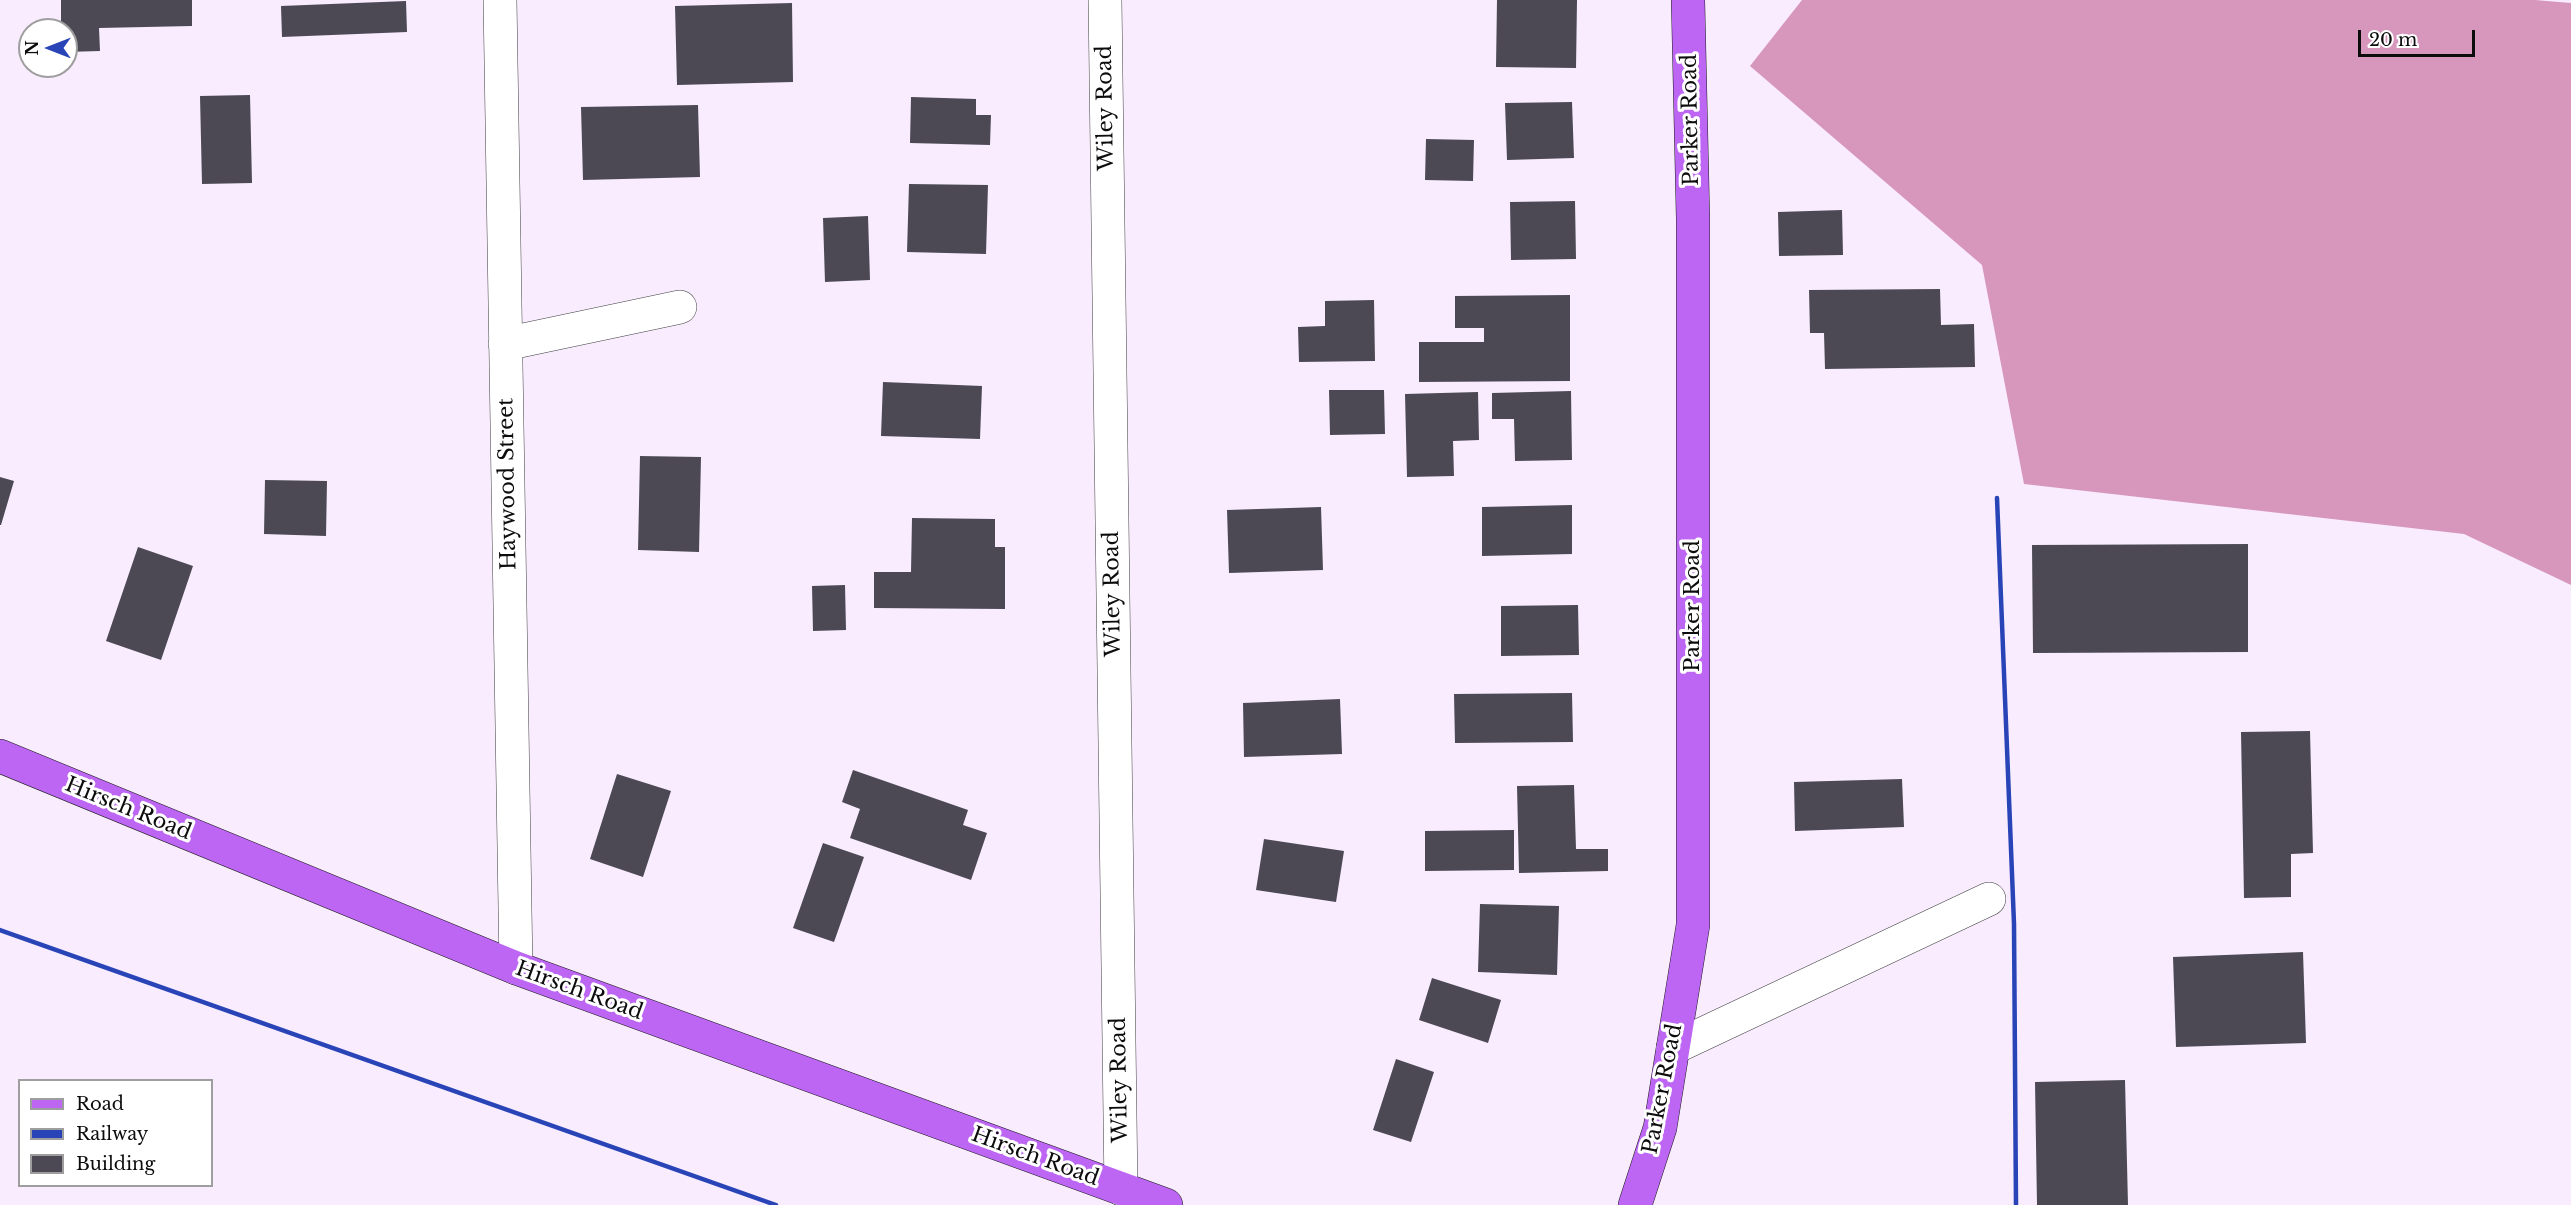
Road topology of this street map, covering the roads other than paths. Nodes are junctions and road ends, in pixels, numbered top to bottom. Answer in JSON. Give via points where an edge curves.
{"nodes":[{"id":1,"x":500,"y":0,"type":"edge"},
{"id":2,"x":1105,"y":0,"type":"edge"},
{"id":3,"x":1688,"y":0,"type":"edge"},
{"id":4,"x":680,"y":307,"type":"dead end"},
{"id":5,"x":505,"y":344,"type":"junction"},
{"id":6,"x":0,"y":756,"type":"edge"},
{"id":7,"x":1989,"y":899,"type":"dead end"},
{"id":8,"x":516,"y":968,"type":"junction"},
{"id":9,"x":1673,"y":1048,"type":"junction"},
{"id":10,"x":1121,"y":1189,"type":"junction"},
{"id":11,"x":1166,"y":1205,"type":"edge"},
{"id":12,"x":1635,"y":1205,"type":"edge"}],
"edges":[{"from":1,"to":5,"type":"street","name":"Haywood Street"},
{"from":2,"to":10,"type":"street","name":"Wiley Road"},
{"from":3,"to":9,"type":"main road","name":"Parker Road","via":[[1693,219],[1693,925]]},
{"from":4,"to":5,"type":"street"},
{"from":5,"to":8,"type":"street","name":"Haywood Street"},
{"from":6,"to":8,"type":"main road","name":"Hirsch Road"},
{"from":7,"to":9,"type":"street"},
{"from":8,"to":10,"type":"main road","name":"Hirsch Road"},
{"from":9,"to":12,"type":"main road","name":"Parker Road","via":[[1660,1128]]},
{"from":10,"to":11,"type":"main road","name":"Hirsch Road"}]}
